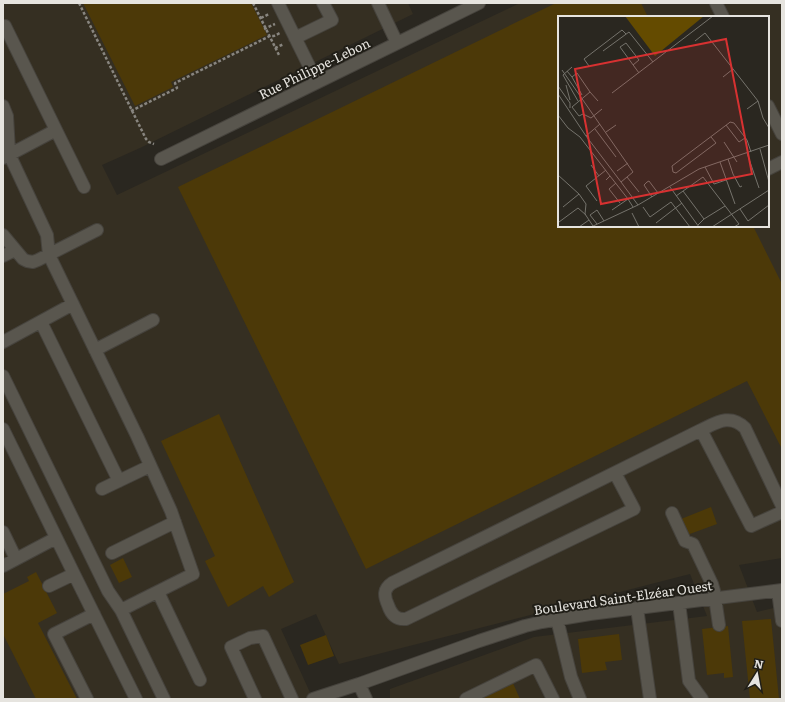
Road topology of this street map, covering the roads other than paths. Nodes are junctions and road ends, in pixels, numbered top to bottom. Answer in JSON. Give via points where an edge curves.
{"nodes":[{"id":1,"x":323,"y":3,"type":"edge"},
{"id":2,"x":378,"y":3,"type":"edge"},
{"id":3,"x":479,"y":3,"type":"edge"},
{"id":4,"x":716,"y":3,"type":"edge"},
{"id":5,"x":276,"y":7,"type":"edge"},
{"id":6,"x":722,"y":16,"type":"edge"},
{"id":7,"x":3,"y":27,"type":"edge"},
{"id":8,"x":295,"y":38,"type":"junction"},
{"id":9,"x":397,"y":43,"type":"junction"},
{"id":10,"x":317,"y":82,"type":"junction"},
{"id":11,"x":3,"y":106,"type":"edge"},
{"id":12,"x":769,"y":108,"type":"edge"},
{"id":13,"x":56,"y":130,"type":"junction"},
{"id":14,"x":782,"y":134,"type":"edge"},
{"id":15,"x":3,"y":141,"type":"edge"},
{"id":16,"x":6,"y":156,"type":"edge"},
{"id":17,"x":161,"y":159,"type":"dead end"},
{"id":18,"x":782,"y":162,"type":"edge"},
{"id":19,"x":769,"y":168,"type":"edge"},
{"id":20,"x":84,"y":187,"type":"dead end"},
{"id":21,"x":97,"y":230,"type":"dead end"},
{"id":22,"x":3,"y":235,"type":"edge"},
{"id":23,"x":15,"y":250,"type":"junction"},
{"id":24,"x":49,"y":255,"type":"junction"},
{"id":25,"x":3,"y":256,"type":"edge"},
{"id":26,"x":73,"y":304,"type":"junction"},
{"id":27,"x":152,"y":320,"type":"dead end"},
{"id":28,"x":41,"y":322,"type":"junction"},
{"id":29,"x":3,"y":342,"type":"edge"},
{"id":30,"x":95,"y":350,"type":"junction"},
{"id":31,"x":3,"y":376,"type":"edge"},
{"id":32,"x":3,"y":429,"type":"edge"},
{"id":33,"x":701,"y":430,"type":"junction"},
{"id":34,"x":6,"y":443,"type":"edge"},
{"id":35,"x":150,"y":466,"type":"junction"},
{"id":36,"x":614,"y":473,"type":"junction"},
{"id":37,"x":119,"y":481,"type":"junction"},
{"id":38,"x":102,"y":489,"type":"dead end"},
{"id":39,"x":782,"y":506,"type":"edge"},
{"id":40,"x":782,"y":512,"type":"edge"},
{"id":41,"x":672,"y":513,"type":"dead end"},
{"id":42,"x":175,"y":522,"type":"junction"},
{"id":43,"x":3,"y":532,"type":"edge"},
{"id":44,"x":56,"y":538,"type":"junction"},
{"id":45,"x":112,"y":553,"type":"dead end"},
{"id":46,"x":16,"y":559,"type":"junction"},
{"id":47,"x":3,"y":566,"type":"edge"},
{"id":48,"x":74,"y":574,"type":"junction"},
{"id":49,"x":48,"y":586,"type":"dead end"},
{"id":50,"x":780,"y":590,"type":"edge"},
{"id":51,"x":158,"y":592,"type":"junction"},
{"id":52,"x":715,"y":598,"type":"junction"},
{"id":53,"x":679,"y":603,"type":"junction"},
{"id":54,"x":637,"y":608,"type":"junction"},
{"id":55,"x":121,"y":610,"type":"junction"},
{"id":56,"x":94,"y":614,"type":"junction"},
{"id":57,"x":556,"y":619,"type":"junction"},
{"id":58,"x":782,"y":621,"type":"edge"},
{"id":59,"x":719,"y":625,"type":"dead end"},
{"id":60,"x":200,"y":680,"type":"dead end"},
{"id":61,"x":359,"y":684,"type":"junction"},
{"id":62,"x":87,"y":699,"type":"edge"},
{"id":63,"x":136,"y":699,"type":"edge"},
{"id":64,"x":164,"y":699,"type":"edge"},
{"id":65,"x":255,"y":699,"type":"edge"},
{"id":66,"x":292,"y":699,"type":"edge"},
{"id":67,"x":313,"y":699,"type":"edge"},
{"id":68,"x":366,"y":699,"type":"edge"},
{"id":69,"x":466,"y":699,"type":"edge"},
{"id":70,"x":553,"y":699,"type":"edge"},
{"id":71,"x":580,"y":699,"type":"edge"},
{"id":72,"x":650,"y":699,"type":"edge"},
{"id":73,"x":702,"y":699,"type":"edge"}],
"edges":[{"from":1,"to":8,"type":"street","via":[[332,20]]},
{"from":2,"to":9,"type":"street"},
{"from":3,"to":9,"type":"street","name":"Rue Philippe-Lebon"},
{"from":4,"to":6,"type":"street"},
{"from":5,"to":8,"type":"street"},
{"from":7,"to":13,"type":"street","via":[[5,26]]},
{"from":8,"to":10,"type":"street"},
{"from":9,"to":10,"type":"street","name":"Rue Philippe-Lebon"},
{"from":10,"to":17,"type":"street","name":"Rue Philippe-Lebon"},
{"from":11,"to":16,"type":"street","via":[[7,116]]},
{"from":12,"to":14,"type":"street"},
{"from":13,"to":16,"type":"street"},
{"from":13,"to":20,"type":"street"},
{"from":15,"to":16,"type":"street"},
{"from":16,"to":24,"type":"street","via":[[47,235]]},
{"from":18,"to":19,"type":"street"},
{"from":21,"to":24,"type":"street"},
{"from":22,"to":23,"type":"street"},
{"from":23,"to":24,"type":"street","via":[[23,259],[33,262]]},
{"from":23,"to":25,"type":"street"},
{"from":24,"to":26,"type":"street"},
{"from":26,"to":28,"type":"street"},
{"from":26,"to":30,"type":"street"},
{"from":27,"to":30,"type":"street"},
{"from":28,"to":29,"type":"street"},
{"from":28,"to":37,"type":"street"},
{"from":30,"to":35,"type":"street"},
{"from":31,"to":55,"type":"street","via":[[108,591]]},
{"from":32,"to":34,"type":"street"},
{"from":33,"to":36,"type":"street"},
{"from":33,"to":39,"type":"street","via":[[726,420],[742,425]]},
{"from":33,"to":40,"type":"street","via":[[751,526]]},
{"from":34,"to":44,"type":"street"},
{"from":35,"to":37,"type":"street"},
{"from":35,"to":42,"type":"street"},
{"from":36,"to":36,"type":"street","via":[[392,583],[385,594],[391,613],[400,619],[406,619],[634,509]]},
{"from":37,"to":38,"type":"street"},
{"from":41,"to":52,"type":"street","via":[[684,541],[693,544],[712,584]]},
{"from":42,"to":45,"type":"street"},
{"from":42,"to":51,"type":"street","via":[[193,574]]},
{"from":43,"to":46,"type":"street"},
{"from":44,"to":46,"type":"street"},
{"from":44,"to":48,"type":"street"},
{"from":46,"to":47,"type":"street"},
{"from":48,"to":49,"type":"street"},
{"from":48,"to":56,"type":"street"},
{"from":50,"to":52,"type":"street","name":"Boulevard Saint-Elzéar Ouest"},
{"from":50,"to":58,"type":"street"},
{"from":51,"to":55,"type":"street"},
{"from":51,"to":60,"type":"street"},
{"from":52,"to":53,"type":"street","name":"Boulevard Saint-Elzéar Ouest"},
{"from":52,"to":59,"type":"street"},
{"from":53,"to":54,"type":"street","name":"Boulevard Saint-Elzéar Ouest"},
{"from":53,"to":73,"type":"street","via":[[689,681]]},
{"from":54,"to":57,"type":"street","name":"Boulevard Saint-Elzéar Ouest"},
{"from":54,"to":72,"type":"street"},
{"from":55,"to":64,"type":"street"},
{"from":56,"to":62,"type":"street","via":[[54,634]]},
{"from":56,"to":63,"type":"street"},
{"from":57,"to":61,"type":"street","name":"Boulevard Saint-Elzéar Ouest","via":[[514,629]]},
{"from":57,"to":71,"type":"street","via":[[571,677]]},
{"from":61,"to":67,"type":"street","name":"Boulevard Saint-Elzéar Ouest"},
{"from":61,"to":68,"type":"street"},
{"from":65,"to":66,"type":"street","via":[[231,647],[250,638],[263,636]]},
{"from":69,"to":70,"type":"street","via":[[536,665]]}]}
